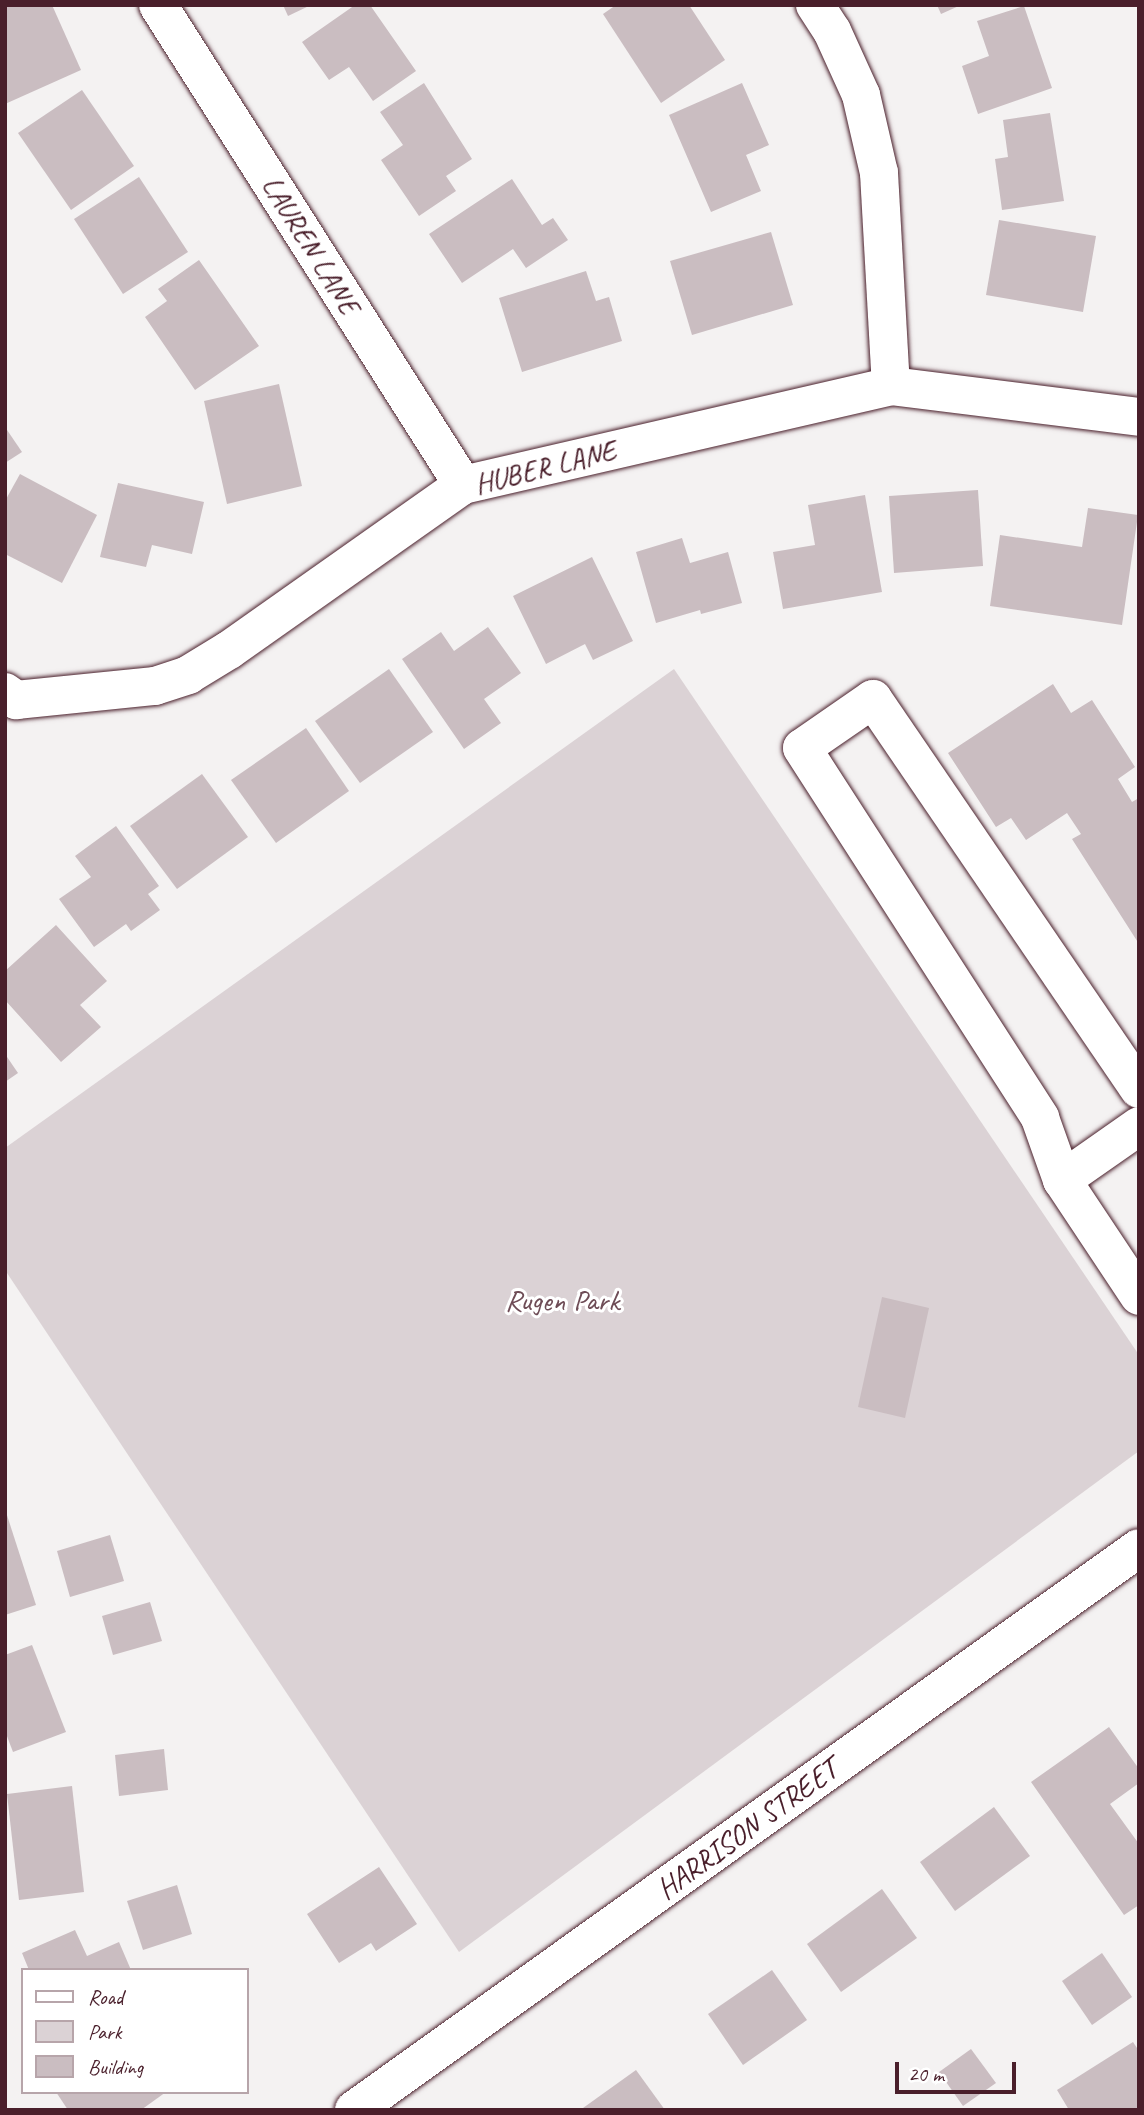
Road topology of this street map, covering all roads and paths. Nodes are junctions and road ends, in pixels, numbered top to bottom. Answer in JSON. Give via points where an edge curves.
{"nodes":[{"id":1,"x":158,"y":5,"type":"edge"},
{"id":2,"x":815,"y":5,"type":"edge"},
{"id":3,"x":891,"y":386,"type":"junction"},
{"id":4,"x":1139,"y":417,"type":"edge"},
{"id":5,"x":463,"y":485,"type":"junction"},
{"id":6,"x":9,"y":708,"type":"edge"},
{"id":7,"x":1139,"y":1089,"type":"edge"},
{"id":8,"x":1139,"y":1126,"type":"edge"},
{"id":9,"x":1062,"y":1180,"type":"junction"},
{"id":10,"x":1139,"y":1297,"type":"edge"},
{"id":11,"x":1139,"y":1548,"type":"edge"},
{"id":12,"x":354,"y":2110,"type":"edge"}],
"edges":[{"from":1,"to":5,"type":"street","name":"LAUREN LANE"},
{"from":2,"to":3,"type":"street","via":[[861,95],[879,173]]},
{"from":3,"to":4,"type":"street","name":"HUBER LANE"},
{"from":3,"to":5,"type":"street","name":"HUBER LANE"},
{"from":5,"to":6,"type":"street","name":"HUBER LANE","via":[[188,675],[155,686]]},
{"from":7,"to":9,"type":"street","via":[[873,699],[802,748],[1040,1118]]},
{"from":8,"to":9,"type":"street"},
{"from":9,"to":10,"type":"street"},
{"from":11,"to":12,"type":"street","name":"HARRISON STREET"}]}
